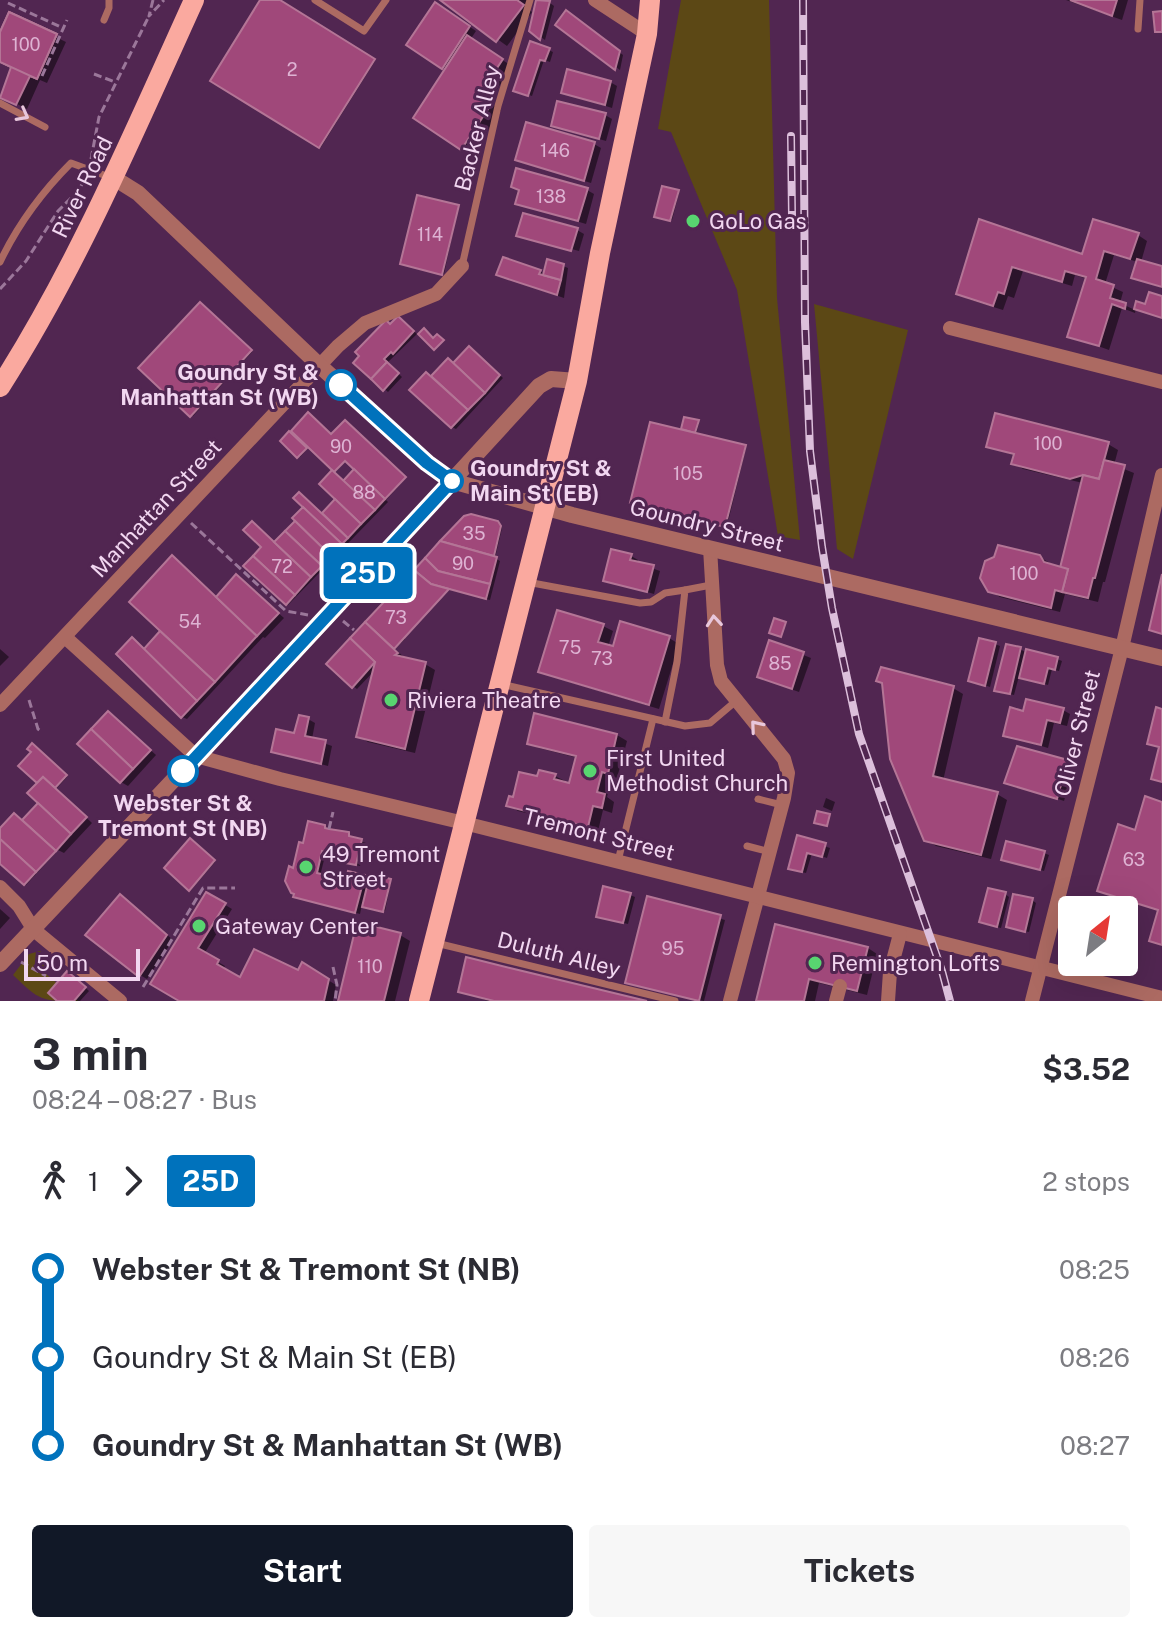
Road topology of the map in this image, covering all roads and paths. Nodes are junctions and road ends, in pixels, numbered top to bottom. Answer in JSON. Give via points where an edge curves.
{"nodes":[{"id":1,"x":109,"y":0,"type":"edge"},
{"id":2,"x":153,"y":0,"type":"edge"},
{"id":3,"x":164,"y":0,"type":"edge"},
{"id":4,"x":194,"y":0,"type":"edge"},
{"id":5,"x":315,"y":0,"type":"edge"},
{"id":6,"x":386,"y":0,"type":"edge"},
{"id":7,"x":530,"y":0,"type":"edge"},
{"id":8,"x":595,"y":0,"type":"edge"},
{"id":9,"x":650,"y":0,"type":"edge"},
{"id":10,"x":1140,"y":0,"type":"edge"},
{"id":11,"x":8,"y":3,"type":"dead end"},
{"id":12,"x":149,"y":16,"type":"junction"},
{"id":13,"x":67,"y":20,"type":"dead end"},
{"id":14,"x":104,"y":20,"type":"dead end"},
{"id":15,"x":63,"y":28,"type":"junction"},
{"id":16,"x":1138,"y":29,"type":"dead end"},
{"id":17,"x":647,"y":34,"type":"junction"},
{"id":18,"x":94,"y":74,"type":"dead end"},
{"id":19,"x":42,"y":76,"type":"dead end"},
{"id":20,"x":115,"y":82,"type":"junction"},
{"id":21,"x":0,"y":103,"type":"edge"},
{"id":22,"x":45,"y":127,"type":"dead end"},
{"id":23,"x":95,"y":148,"type":"dead end"},
{"id":24,"x":114,"y":178,"type":"junction"},
{"id":25,"x":80,"y":189,"type":"dead end"},
{"id":26,"x":0,"y":262,"type":"edge"},
{"id":27,"x":462,"y":266,"type":"joint"},
{"id":28,"x":0,"y":289,"type":"edge"},
{"id":29,"x":950,"y":328,"type":"dead end"},
{"id":30,"x":320,"y":366,"type":"junction"},
{"id":31,"x":577,"y":381,"type":"junction"},
{"id":32,"x":1162,"y":382,"type":"edge"},
{"id":33,"x":0,"y":387,"type":"edge"},
{"id":34,"x":1162,"y":475,"type":"edge"},
{"id":35,"x":452,"y":481,"type":"junction"},
{"id":36,"x":544,"y":508,"type":"junction"},
{"id":37,"x":1158,"y":516,"type":"edge"},
{"id":38,"x":191,"y":523,"type":"dead end"},
{"id":39,"x":710,"y":548,"type":"junction"},
{"id":40,"x":525,"y":581,"type":"junction"},
{"id":41,"x":711,"y":585,"type":"junction"},
{"id":42,"x":685,"y":590,"type":"junction"},
{"id":43,"x":312,"y":616,"type":"dead end"},
{"id":44,"x":343,"y":621,"type":"dead end"},
{"id":45,"x":354,"y":630,"type":"dead end"},
{"id":46,"x":65,"y":637,"type":"junction"},
{"id":47,"x":1122,"y":648,"type":"junction"},
{"id":48,"x":1162,"y":658,"type":"edge"},
{"id":49,"x":499,"y":683,"type":"junction"},
{"id":50,"x":29,"y":700,"type":"dead end"},
{"id":51,"x":736,"y":701,"type":"junction"},
{"id":52,"x":0,"y":705,"type":"edge"},
{"id":53,"x":653,"y":719,"type":"junction"},
{"id":54,"x":665,"y":722,"type":"junction"},
{"id":55,"x":42,"y":732,"type":"dead end"},
{"id":56,"x":196,"y":756,"type":"junction"},
{"id":57,"x":758,"y":799,"type":"dead end"},
{"id":58,"x":782,"y":805,"type":"junction"},
{"id":59,"x":333,"y":812,"type":"dead end"},
{"id":60,"x":464,"y":823,"type":"junction"},
{"id":61,"x":329,"y":829,"type":"dead end"},
{"id":62,"x":747,"y":846,"type":"dead end"},
{"id":63,"x":770,"y":852,"type":"junction"},
{"id":64,"x":617,"y":862,"type":"junction"},
{"id":65,"x":0,"y":887,"type":"edge"},
{"id":66,"x":235,"y":888,"type":"dead end"},
{"id":67,"x":756,"y":896,"type":"junction"},
{"id":68,"x":34,"y":930,"type":"junction"},
{"id":69,"x":900,"y":934,"type":"junction"},
{"id":70,"x":434,"y":942,"type":"junction"},
{"id":71,"x":8,"y":961,"type":"edge"},
{"id":72,"x":333,"y":967,"type":"dead end"},
{"id":73,"x":1041,"y":969,"type":"junction"},
{"id":74,"x":46,"y":976,"type":"dead end"},
{"id":75,"x":143,"y":987,"type":"dead end"},
{"id":76,"x":1162,"y":998,"type":"edge"},
{"id":77,"x":120,"y":1001,"type":"edge"},
{"id":78,"x":335,"y":1001,"type":"edge"},
{"id":79,"x":419,"y":1001,"type":"edge"},
{"id":80,"x":675,"y":1001,"type":"edge"},
{"id":81,"x":730,"y":1001,"type":"edge"},
{"id":82,"x":888,"y":1001,"type":"edge"},
{"id":83,"x":1032,"y":1001,"type":"edge"}],
"edges":[{"from":1,"to":14,"type":"lane"},
{"from":2,"to":12,"type":"path"},
{"from":3,"to":12,"type":"path"},
{"from":4,"to":24,"type":"main road","name":"River Road"},
{"from":5,"to":6,"type":"lane","via":[[364,31]]},
{"from":7,"to":27,"type":"lane","name":"Backer Alley","via":[[498,106]]},
{"from":8,"to":17,"type":"street"},
{"from":9,"to":17,"type":"main road"},
{"from":10,"to":16,"type":"lane"},
{"from":11,"to":15,"type":"path"},
{"from":12,"to":20,"type":"path"},
{"from":13,"to":15,"type":"path"},
{"from":15,"to":19,"type":"path"},
{"from":17,"to":31,"type":"main road"},
{"from":18,"to":20,"type":"path"},
{"from":20,"to":23,"type":"path","via":[[99,117]]},
{"from":21,"to":22,"type":"lane","one_way":true},
{"from":24,"to":26,"type":"lane","via":[[71,163],[29,209]]},
{"from":24,"to":30,"type":"street","name":"Goundry Street","via":[[138,193]]},
{"from":24,"to":33,"type":"main road","name":"River Road","via":[[54,298]]},
{"from":25,"to":28,"type":"path"},
{"from":27,"to":30,"type":"street","name":"Manhattan Street","via":[[436,294],[365,323]]},
{"from":29,"to":32,"type":"street"},
{"from":30,"to":35,"type":"street","name":"Goundry Street"},
{"from":30,"to":46,"type":"street","name":"Manhattan Street"},
{"from":31,"to":35,"type":"street","via":[[545,381]]},
{"from":31,"to":36,"type":"main road"},
{"from":34,"to":37,"type":"street","name":"Oliver Street"},
{"from":35,"to":36,"type":"street","name":"Goundry Street"},
{"from":35,"to":56,"type":"street"},
{"from":36,"to":39,"type":"street","name":"Goundry Street"},
{"from":36,"to":40,"type":"main road"},
{"from":37,"to":47,"type":"street","name":"Oliver Street"},
{"from":38,"to":43,"type":"path","via":[[286,611]]},
{"from":39,"to":41,"type":"street"},
{"from":39,"to":47,"type":"street","name":"Goundry Street"},
{"from":40,"to":42,"type":"lane","via":[[640,603]]},
{"from":40,"to":49,"type":"main road"},
{"from":41,"to":42,"type":"lane"},
{"from":51,"to":41,"type":"street","one_way":true,"via":[[719,673]]},
{"from":42,"to":54,"type":"lane"},
{"from":44,"to":45,"type":"path"},
{"from":46,"to":52,"type":"street","name":"Manhattan Street"},
{"from":46,"to":56,"type":"street","name":"Tremont Street"},
{"from":47,"to":48,"type":"street","name":"Goundry Street"},
{"from":47,"to":73,"type":"street","name":"Oliver Street"},
{"from":49,"to":53,"type":"lane"},
{"from":49,"to":60,"type":"main road"},
{"from":50,"to":55,"type":"path"},
{"from":51,"to":54,"type":"lane","via":[[710,723]]},
{"from":58,"to":51,"type":"street","one_way":true,"via":[[788,773],[784,759]]},
{"from":53,"to":54,"type":"lane"},
{"from":53,"to":64,"type":"lane"},
{"from":56,"to":60,"type":"street","name":"Tremont Street"},
{"from":56,"to":68,"type":"street"},
{"from":57,"to":58,"type":"lane"},
{"from":58,"to":63,"type":"street"},
{"from":59,"to":61,"type":"path"},
{"from":60,"to":64,"type":"street","name":"Tremont Street"},
{"from":60,"to":70,"type":"main road"},
{"from":62,"to":63,"type":"lane"},
{"from":63,"to":67,"type":"street"},
{"from":64,"to":67,"type":"street","name":"Tremont Street"},
{"from":65,"to":68,"type":"street"},
{"from":66,"to":75,"type":"path","via":[[203,888]]},
{"from":67,"to":69,"type":"street","name":"Tremont Street"},
{"from":67,"to":81,"type":"street"},
{"from":68,"to":71,"type":"street"},
{"from":68,"to":77,"type":"street"},
{"from":69,"to":73,"type":"street","name":"Tremont Street"},
{"from":69,"to":82,"type":"street"},
{"from":70,"to":79,"type":"main road"},
{"from":70,"to":80,"type":"lane","name":"Duluth Alley"},
{"from":71,"to":74,"type":"path"},
{"from":72,"to":78,"type":"path"},
{"from":73,"to":76,"type":"street","name":"Tremont Street"},
{"from":73,"to":83,"type":"street","name":"Oliver Street"}]}
